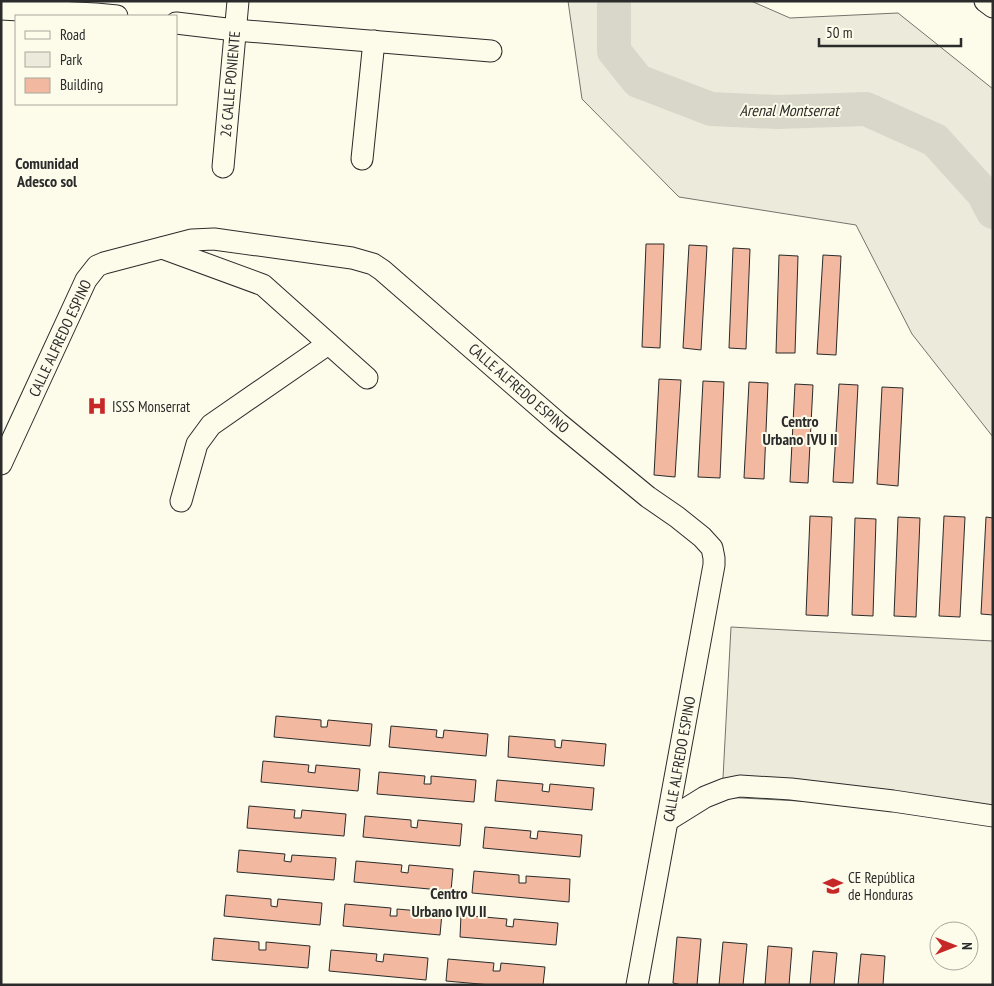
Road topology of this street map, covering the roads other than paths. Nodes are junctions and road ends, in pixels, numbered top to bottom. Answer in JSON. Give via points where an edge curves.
{"nodes":[{"id":1,"x":238,"y":1,"type":"edge"},
{"id":2,"x":985,"y":1,"type":"edge"},
{"id":3,"x":993,"y":7,"type":"edge"},
{"id":4,"x":1,"y":9,"type":"edge"},
{"id":5,"x":104,"y":10,"type":"edge"},
{"id":6,"x":178,"y":23,"type":"edge"},
{"id":7,"x":235,"y":30,"type":"junction"},
{"id":8,"x":374,"y":41,"type":"junction"},
{"id":9,"x":491,"y":51,"type":"dead end"},
{"id":10,"x":362,"y":160,"type":"dead end"},
{"id":11,"x":223,"y":167,"type":"dead end"},
{"id":12,"x":162,"y":248,"type":"junction"},
{"id":13,"x":328,"y":344,"type":"junction"},
{"id":14,"x":367,"y":378,"type":"dead end"},
{"id":15,"x":1,"y":464,"type":"edge"},
{"id":16,"x":181,"y":501,"type":"dead end"},
{"id":17,"x":993,"y":816,"type":"edge"},
{"id":18,"x":668,"y":820,"type":"junction"},
{"id":19,"x":637,"y":985,"type":"edge"}],
"edges":[{"from":1,"to":7,"type":"street","name":"26 CALLE PONIENTE"},
{"from":2,"to":3,"type":"street"},
{"from":4,"to":5,"type":"street"},
{"from":6,"to":7,"type":"street"},
{"from":7,"to":8,"type":"street"},
{"from":7,"to":11,"type":"street","name":"26 CALLE PONIENTE"},
{"from":8,"to":9,"type":"street"},
{"from":8,"to":10,"type":"street"},
{"from":12,"to":13,"type":"street","via":[[263,285]]},
{"from":12,"to":15,"type":"street","name":"CALLE ALFREDO ESPINO","via":[[104,263],[91,272]]},
{"from":12,"to":18,"type":"street","name":"CALLE ALFREDO ESPINO","via":[[192,240],[214,239],[352,258],[373,264],[648,497],[706,540],[712,548],[714,565]]},
{"from":13,"to":14,"type":"street"},
{"from":13,"to":16,"type":"street","via":[[211,425],[197,444]]},
{"from":17,"to":18,"type":"street","via":[[790,789],[740,786],[706,797]]},
{"from":18,"to":19,"type":"street","name":"CALLE ALFREDO ESPINO"}]}
